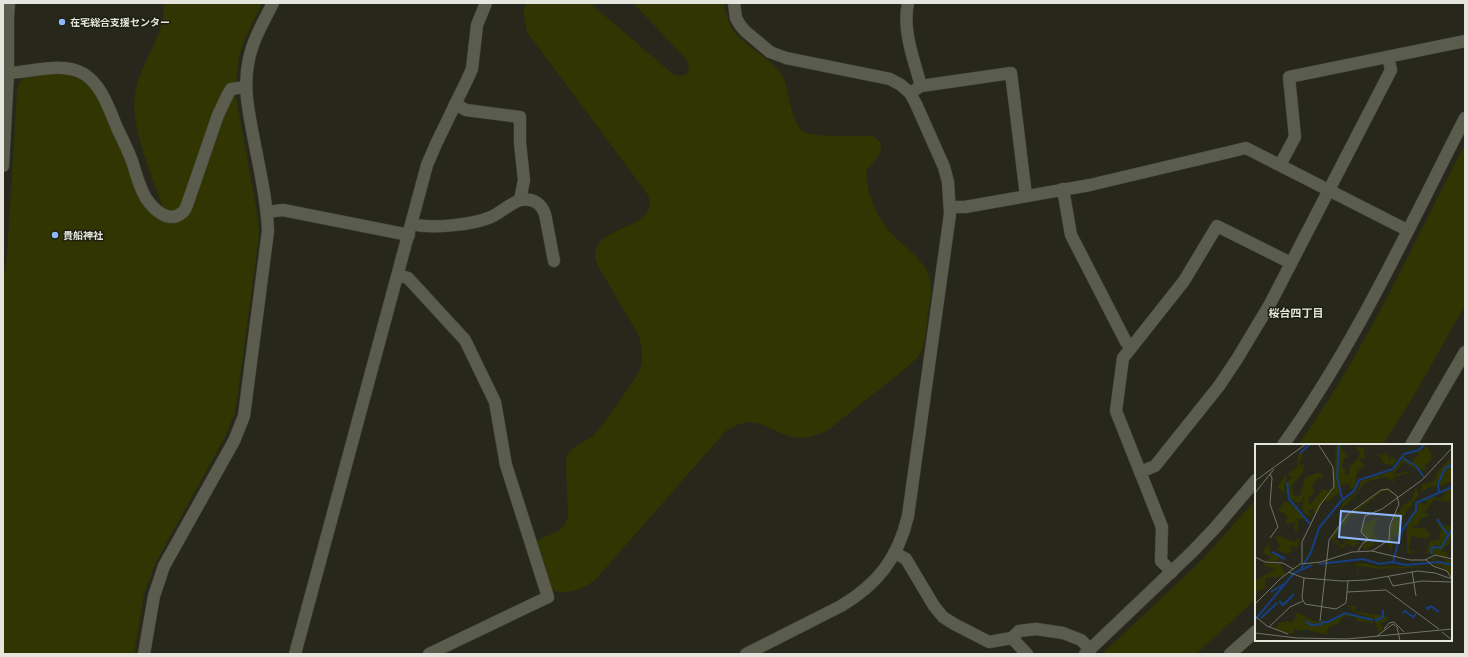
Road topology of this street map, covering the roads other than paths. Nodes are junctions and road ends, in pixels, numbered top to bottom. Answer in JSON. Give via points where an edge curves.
{"nodes":[{"id":1,"x":9,"y":3,"type":"edge"},
{"id":2,"x":273,"y":3,"type":"edge"},
{"id":3,"x":486,"y":3,"type":"edge"},
{"id":4,"x":734,"y":3,"type":"edge"},
{"id":5,"x":908,"y":3,"type":"edge"},
{"id":6,"x":1465,"y":41,"type":"edge"},
{"id":7,"x":1388,"y":57,"type":"junction"},
{"id":8,"x":6,"y":73,"type":"edge"},
{"id":9,"x":921,"y":86,"type":"junction"},
{"id":10,"x":246,"y":87,"type":"junction"},
{"id":11,"x":910,"y":93,"type":"junction"},
{"id":12,"x":455,"y":104,"type":"junction"},
{"id":13,"x":1465,"y":118,"type":"edge"},
{"id":14,"x":1280,"y":165,"type":"junction"},
{"id":15,"x":3,"y":166,"type":"edge"},
{"id":16,"x":1063,"y":189,"type":"junction"},
{"id":17,"x":1329,"y":190,"type":"junction"},
{"id":18,"x":1026,"y":196,"type":"junction"},
{"id":19,"x":520,"y":200,"type":"junction"},
{"id":20,"x":950,"y":207,"type":"junction"},
{"id":21,"x":267,"y":212,"type":"junction"},
{"id":22,"x":410,"y":230,"type":"junction"},
{"id":23,"x":1407,"y":230,"type":"junction"},
{"id":24,"x":554,"y":261,"type":"dead end"},
{"id":25,"x":1291,"y":264,"type":"junction"},
{"id":26,"x":398,"y":275,"type":"junction"},
{"id":27,"x":1131,"y":347,"type":"junction"},
{"id":28,"x":1465,"y":352,"type":"edge"},
{"id":29,"x":1284,"y":444,"type":"edge"},
{"id":30,"x":1412,"y":444,"type":"edge"},
{"id":31,"x":1140,"y":472,"type":"junction"},
{"id":32,"x":1255,"y":481,"type":"edge"},
{"id":33,"x":895,"y":553,"type":"junction"},
{"id":34,"x":1172,"y":572,"type":"junction"},
{"id":35,"x":1255,"y":632,"type":"edge"},
{"id":36,"x":1012,"y":638,"type":"junction"},
{"id":37,"x":1088,"y":652,"type":"edge"},
{"id":38,"x":144,"y":654,"type":"edge"},
{"id":39,"x":295,"y":654,"type":"edge"},
{"id":40,"x":429,"y":654,"type":"edge"},
{"id":41,"x":746,"y":654,"type":"edge"},
{"id":42,"x":1027,"y":654,"type":"edge"},
{"id":43,"x":1230,"y":654,"type":"edge"}],
"edges":[{"from":1,"to":8,"type":"street"},
{"from":2,"to":10,"type":"street","via":[[253,44]]},
{"from":3,"to":12,"type":"street","via":[[477,25],[472,69]]},
{"from":4,"to":11,"type":"street","via":[[736,18],[745,32],[770,52],[786,58],[890,79]]},
{"from":5,"to":9,"type":"street","via":[[906,25]]},
{"from":6,"to":7,"type":"street"},
{"from":7,"to":14,"type":"street","via":[[1289,77],[1295,137]]},
{"from":7,"to":17,"type":"street","via":[[1391,70]]},
{"from":8,"to":10,"type":"street","via":[[60,68],[84,74],[101,92],[145,196],[151,205],[165,216],[174,217],[183,212],[187,205],[218,115],[228,94],[231,89]]},
{"from":8,"to":15,"type":"street"},
{"from":9,"to":11,"type":"street"},
{"from":9,"to":18,"type":"street","via":[[1011,73]]},
{"from":10,"to":21,"type":"street"},
{"from":11,"to":20,"type":"street","via":[[944,167]]},
{"from":12,"to":19,"type":"street","via":[[466,110],[520,117],[520,149],[524,180]]},
{"from":12,"to":22,"type":"street","via":[[431,154]]},
{"from":13,"to":23,"type":"street"},
{"from":14,"to":16,"type":"street","via":[[1246,148]]},
{"from":14,"to":17,"type":"street"},
{"from":16,"to":18,"type":"street"},
{"from":16,"to":27,"type":"street","via":[[1071,235],[1126,342]]},
{"from":17,"to":23,"type":"street"},
{"from":17,"to":25,"type":"street"},
{"from":18,"to":20,"type":"street","via":[[965,207]]},
{"from":19,"to":22,"type":"street","via":[[477,222]]},
{"from":19,"to":24,"type":"street","via":[[532,200],[543,208]]},
{"from":20,"to":33,"type":"street","via":[[908,516]]},
{"from":21,"to":22,"type":"street","via":[[283,210]]},
{"from":21,"to":38,"type":"street","via":[[267,244],[244,416],[234,441],[164,566],[154,596]]},
{"from":22,"to":26,"type":"street"},
{"from":23,"to":29,"type":"street","via":[[1345,349],[1318,395]]},
{"from":25,"to":27,"type":"street","via":[[1217,226],[1184,281]]},
{"from":25,"to":31,"type":"street","via":[[1254,332],[1219,386],[1155,466]]},
{"from":26,"to":39,"type":"street"},
{"from":26,"to":40,"type":"street","via":[[408,278],[465,340],[481,370],[495,402],[506,465],[548,597]]},
{"from":27,"to":31,"type":"street","via":[[1123,358],[1116,412]]},
{"from":28,"to":30,"type":"street"},
{"from":31,"to":34,"type":"street","via":[[1162,528],[1161,561]]},
{"from":32,"to":34,"type":"street","via":[[1215,528]]},
{"from":33,"to":36,"type":"street","via":[[906,559],[942,617],[989,642]]},
{"from":33,"to":41,"type":"street","via":[[880,575],[856,598]]},
{"from":34,"to":37,"type":"street"},
{"from":35,"to":43,"type":"street"},
{"from":36,"to":37,"type":"street","via":[[1019,631],[1036,629],[1063,633],[1081,640]]},
{"from":36,"to":42,"type":"street"}]}
